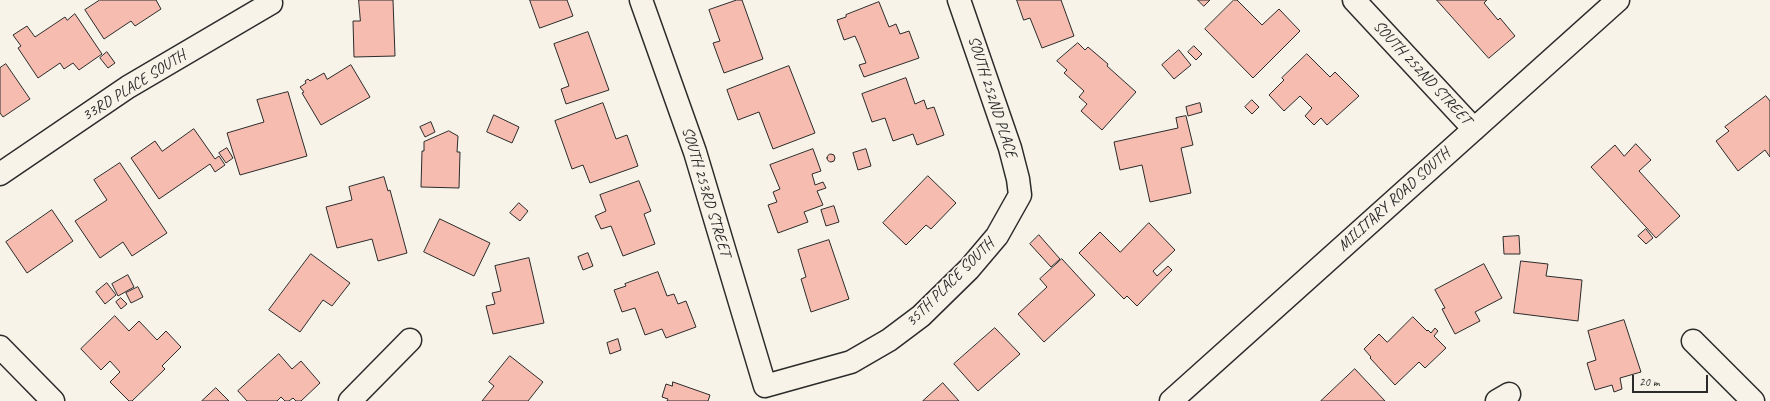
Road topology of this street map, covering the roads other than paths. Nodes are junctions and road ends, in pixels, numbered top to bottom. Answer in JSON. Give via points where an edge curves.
{"nodes":[{"id":1,"x":641,"y":0,"type":"edge"},
{"id":2,"x":959,"y":0,"type":"edge"},
{"id":3,"x":1354,"y":0,"type":"edge"},
{"id":4,"x":1618,"y":0,"type":"edge"},
{"id":5,"x":271,"y":4,"type":"dead end"},
{"id":6,"x":1474,"y":128,"type":"junction"},
{"id":7,"x":0,"y":174,"type":"edge"},
{"id":8,"x":1020,"y":195,"type":"joint"},
{"id":9,"x":410,"y":340,"type":"dead end"},
{"id":10,"x":1693,"y":341,"type":"dead end"},
{"id":11,"x":0,"y":347,"type":"edge"},
{"id":12,"x":764,"y":394,"type":"edge"},
{"id":13,"x":52,"y":401,"type":"edge"},
{"id":14,"x":350,"y":401,"type":"edge"},
{"id":15,"x":1171,"y":401,"type":"edge"},
{"id":16,"x":1753,"y":401,"type":"edge"}],
"edges":[{"from":1,"to":12,"type":"street","name":"SOUTH 253RD STREET","via":[[695,152]]},
{"from":2,"to":8,"type":"street","name":"SOUTH 252ND PLACE","via":[[1010,148]]},
{"from":3,"to":6,"type":"street","name":"SOUTH 252ND STREET"},
{"from":4,"to":6,"type":"street","name":"MILITARY ROAD SOUTH"},
{"from":5,"to":7,"type":"street","name":"33RD PLACE SOUTH","via":[[128,87]]},
{"from":6,"to":15,"type":"street","name":"MILITARY ROAD SOUTH"},
{"from":8,"to":12,"type":"street","name":"35TH PLACE SOUTH","via":[[997,236],[970,268],[921,316],[889,340],[851,362]]},
{"from":9,"to":14,"type":"street"},
{"from":10,"to":16,"type":"street"},
{"from":11,"to":13,"type":"street"}]}
